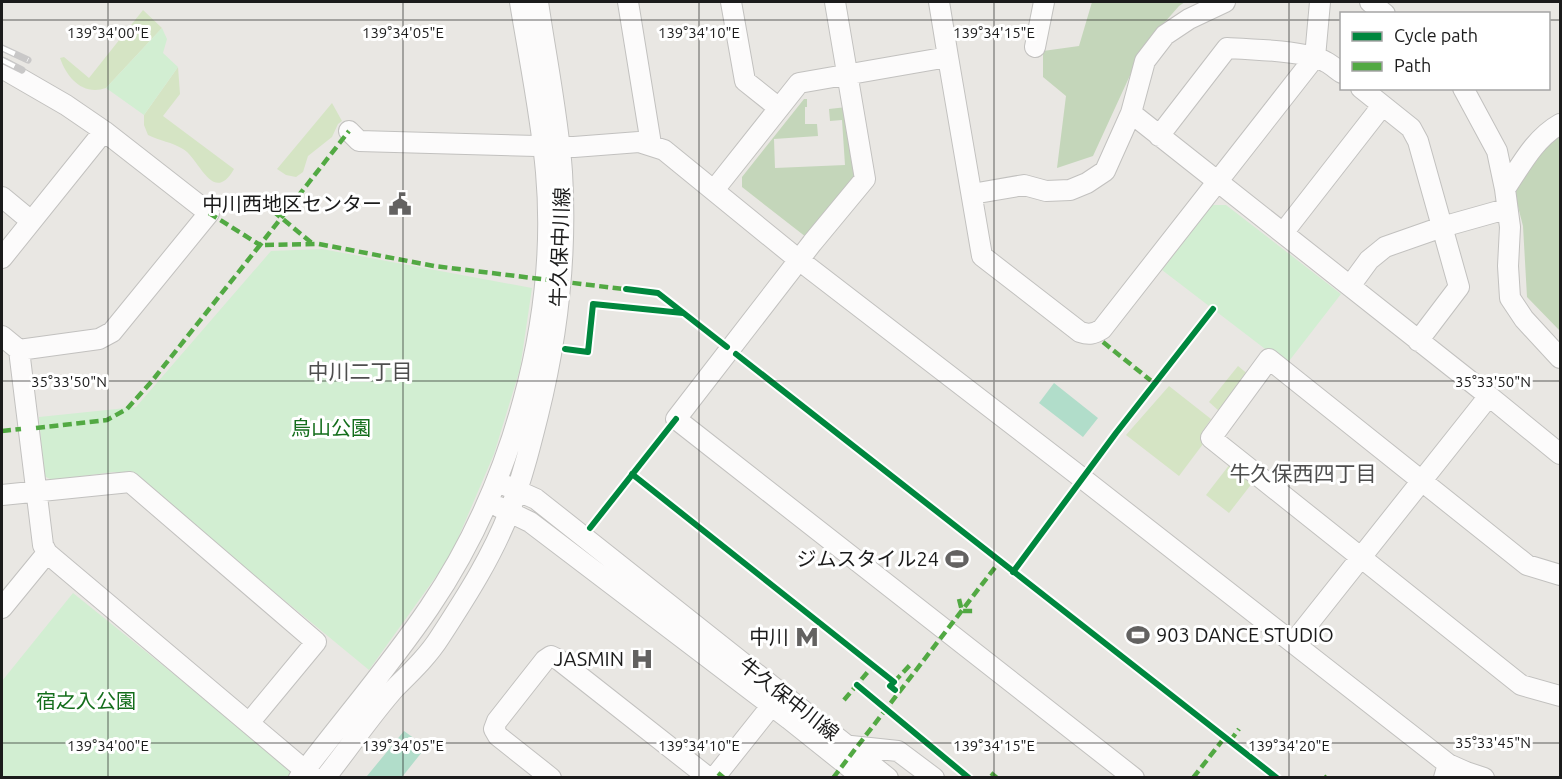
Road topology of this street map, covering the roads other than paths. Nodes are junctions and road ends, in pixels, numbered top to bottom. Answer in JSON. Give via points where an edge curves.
{"nodes":[{"id":1,"x":520,"y":2,"type":"edge"},
{"id":2,"x":538,"y":2,"type":"edge"},
{"id":3,"x":628,"y":2,"type":"edge"},
{"id":4,"x":731,"y":2,"type":"edge"},
{"id":5,"x":835,"y":2,"type":"edge"},
{"id":6,"x":939,"y":2,"type":"edge"},
{"id":7,"x":1044,"y":2,"type":"edge"},
{"id":8,"x":1225,"y":2,"type":"edge"},
{"id":9,"x":1320,"y":2,"type":"edge"},
{"id":10,"x":1035,"y":47,"type":"dead end"},
{"id":11,"x":948,"y":57,"type":"junction"},
{"id":12,"x":1315,"y":57,"type":"junction"},
{"id":13,"x":2,"y":68,"type":"edge"},
{"id":14,"x":1340,"y":73,"type":"edge"},
{"id":15,"x":847,"y":76,"type":"junction"},
{"id":16,"x":1362,"y":90,"type":"edge"},
{"id":17,"x":1464,"y":90,"type":"edge"},
{"id":18,"x":1382,"y":106,"type":"junction"},
{"id":19,"x":779,"y":108,"type":"junction"},
{"id":20,"x":1131,"y":113,"type":"junction"},
{"id":21,"x":1560,"y":124,"type":"edge"},
{"id":22,"x":104,"y":131,"type":"junction"},
{"id":23,"x":349,"y":131,"type":"dead end"},
{"id":24,"x":1160,"y":136,"type":"junction"},
{"id":25,"x":651,"y":144,"type":"junction"},
{"id":26,"x":551,"y":147,"type":"junction"},
{"id":27,"x":1218,"y":183,"type":"junction"},
{"id":28,"x":1505,"y":189,"type":"junction"},
{"id":29,"x":714,"y":190,"type":"junction"},
{"id":30,"x":972,"y":194,"type":"junction"},
{"id":31,"x":2,"y":197,"type":"edge"},
{"id":32,"x":1506,"y":209,"type":"junction"},
{"id":33,"x":31,"y":221,"type":"junction"},
{"id":34,"x":1442,"y":227,"type":"junction"},
{"id":35,"x":1283,"y":233,"type":"junction"},
{"id":36,"x":2,"y":258,"type":"edge"},
{"id":37,"x":800,"y":260,"type":"junction"},
{"id":38,"x":1350,"y":286,"type":"junction"},
{"id":39,"x":2,"y":336,"type":"edge"},
{"id":40,"x":1418,"y":341,"type":"junction"},
{"id":41,"x":19,"y":350,"type":"junction"},
{"id":42,"x":1560,"y":358,"type":"edge"},
{"id":43,"x":1489,"y":396,"type":"junction"},
{"id":44,"x":1560,"y":454,"type":"edge"},
{"id":45,"x":1422,"y":481,"type":"junction"},
{"id":46,"x":496,"y":482,"type":"junction"},
{"id":47,"x":37,"y":490,"type":"junction"},
{"id":48,"x":518,"y":490,"type":"junction"},
{"id":49,"x":2,"y":495,"type":"edge"},
{"id":50,"x":488,"y":503,"type":"junction"},
{"id":51,"x":510,"y":512,"type":"junction"},
{"id":52,"x":47,"y":553,"type":"junction"},
{"id":53,"x":1361,"y":559,"type":"junction"},
{"id":54,"x":1560,"y":575,"type":"edge"},
{"id":55,"x":2,"y":608,"type":"edge"},
{"id":56,"x":1293,"y":643,"type":"junction"},
{"id":57,"x":1560,"y":696,"type":"edge"},
{"id":58,"x":776,"y":700,"type":"junction"},
{"id":59,"x":249,"y":723,"type":"junction"},
{"id":60,"x":851,"y":746,"type":"junction"},
{"id":61,"x":1446,"y":771,"type":"edge"},
{"id":62,"x":306,"y":775,"type":"edge"},
{"id":63,"x":325,"y":777,"type":"edge"},
{"id":64,"x":550,"y":777,"type":"edge"},
{"id":65,"x":709,"y":777,"type":"edge"},
{"id":66,"x":714,"y":777,"type":"edge"},
{"id":67,"x":863,"y":777,"type":"edge"},
{"id":68,"x":888,"y":777,"type":"edge"},
{"id":69,"x":934,"y":777,"type":"edge"},
{"id":70,"x":1134,"y":777,"type":"edge"},
{"id":71,"x":1484,"y":777,"type":"edge"}],
"edges":[{"from":1,"to":26,"type":"street","name":"牛久保中川線"},
{"from":2,"to":26,"type":"street","name":"牛久保中川線"},
{"from":3,"to":25,"type":"street"},
{"from":4,"to":19,"type":"street","via":[[745,81]]},
{"from":5,"to":15,"type":"street"},
{"from":6,"to":11,"type":"street"},
{"from":7,"to":10,"type":"street"},
{"from":8,"to":20,"type":"street","via":[[1165,35],[1145,61]]},
{"from":9,"to":12,"type":"street"},
{"from":11,"to":15,"type":"street"},
{"from":11,"to":30,"type":"street"},
{"from":12,"to":14,"type":"street"},
{"from":12,"to":24,"type":"street","via":[[1227,48]]},
{"from":12,"to":27,"type":"street"},
{"from":13,"to":22,"type":"street"},
{"from":15,"to":19,"type":"street","via":[[799,83]]},
{"from":15,"to":37,"type":"street","via":[[865,179]]},
{"from":16,"to":18,"type":"street"},
{"from":17,"to":28,"type":"street","via":[[1497,151]]},
{"from":18,"to":34,"type":"street","via":[[1411,129],[1418,141]]},
{"from":18,"to":35,"type":"street"},
{"from":19,"to":29,"type":"street"},
{"from":20,"to":24,"type":"street"},
{"from":20,"to":30,"type":"street","via":[[1105,171],[1087,183],[1070,190],[1046,191],[1023,185]]},
{"from":21,"to":28,"type":"street","via":[[1530,151]]},
{"from":22,"to":33,"type":"street"},
{"from":22,"to":41,"type":"street","via":[[209,213],[112,332],[99,339]]},
{"from":23,"to":26,"type":"street","via":[[359,141]]},
{"from":24,"to":27,"type":"street"},
{"from":25,"to":26,"type":"street","via":[[627,141]]},
{"from":25,"to":29,"type":"street"},
{"from":26,"to":46,"type":"street","name":"牛久保中川線","via":[[546,172],[545,276],[534,360]]},
{"from":26,"to":48,"type":"street","name":"牛久保中川線","via":[[563,238],[557,324]]},
{"from":27,"to":30,"type":"street","via":[[1102,330],[1090,334],[1080,332],[982,256]]},
{"from":27,"to":35,"type":"street"},
{"from":28,"to":32,"type":"street"},
{"from":29,"to":37,"type":"street"},
{"from":31,"to":33,"type":"street"},
{"from":32,"to":34,"type":"street"},
{"from":32,"to":42,"type":"street","via":[[1510,227],[1510,298]]},
{"from":33,"to":36,"type":"street"},
{"from":34,"to":38,"type":"street","via":[[1384,247]]},
{"from":34,"to":40,"type":"street","via":[[1459,286]]},
{"from":35,"to":38,"type":"street"},
{"from":37,"to":56,"type":"street"},
{"from":37,"to":70,"type":"street","via":[[676,419]]},
{"from":38,"to":40,"type":"street"},
{"from":39,"to":41,"type":"street"},
{"from":40,"to":43,"type":"street"},
{"from":41,"to":47,"type":"street"},
{"from":43,"to":44,"type":"street"},
{"from":43,"to":45,"type":"street"},
{"from":45,"to":53,"type":"street"},
{"from":45,"to":53,"type":"street","via":[[1269,359],[1211,438]]},
{"from":45,"to":54,"type":"street","via":[[1527,565]]},
{"from":46,"to":48,"type":"street","name":"牛久保中川線"},
{"from":46,"to":50,"type":"street","name":"牛久保中川線"},
{"from":47,"to":49,"type":"street"},
{"from":47,"to":52,"type":"street"},
{"from":47,"to":59,"type":"street","via":[[130,482],[316,642]]},
{"from":48,"to":51,"type":"street","name":"牛久保中川線"},
{"from":48,"to":58,"type":"street","name":"牛久保中川線","via":[[536,500]]},
{"from":50,"to":51,"type":"street","name":"牛久保中川線"},
{"from":50,"to":62,"type":"street","via":[[429,608]]},
{"from":51,"to":58,"type":"street","name":"牛久保中川線","via":[[530,522]]},
{"from":51,"to":63,"type":"street","via":[[471,588],[438,640]]},
{"from":52,"to":55,"type":"street"},
{"from":52,"to":59,"type":"street"},
{"from":53,"to":56,"type":"street"},
{"from":53,"to":57,"type":"street","via":[[1521,685]]},
{"from":56,"to":61,"type":"street"},
{"from":58,"to":60,"type":"street","name":"牛久保中川線"},
{"from":58,"to":66,"type":"street"},
{"from":58,"to":67,"type":"street","name":"牛久保中川線"},
{"from":59,"to":62,"type":"street"},
{"from":60,"to":68,"type":"street","name":"牛久保中川線"},
{"from":60,"to":69,"type":"street","via":[[898,751]]},
{"from":61,"to":71,"type":"street"},
{"from":64,"to":65,"type":"street","via":[[494,729],[496,721],[551,657]]}]}
